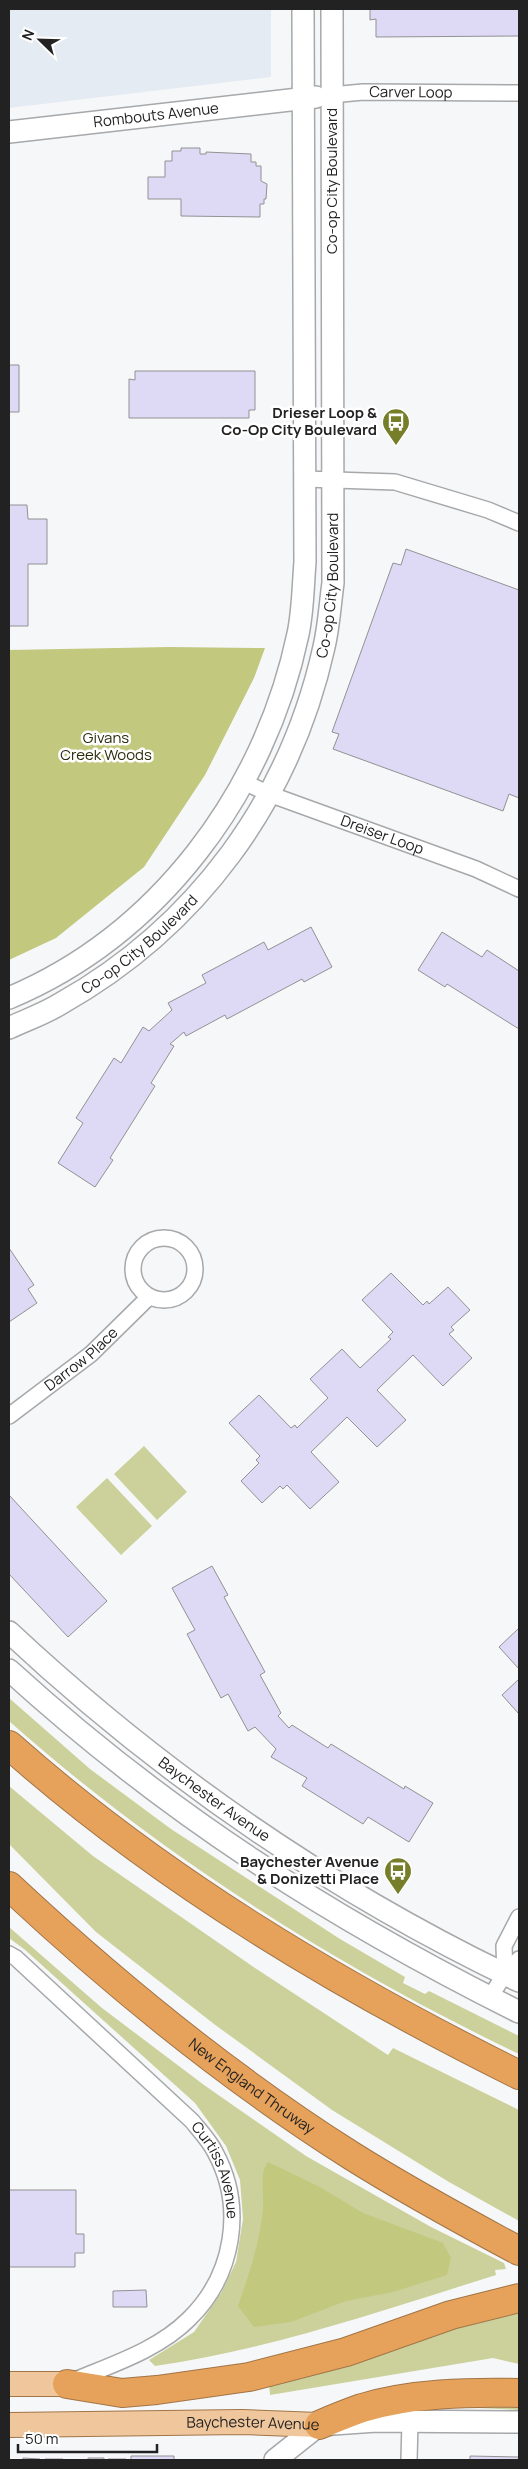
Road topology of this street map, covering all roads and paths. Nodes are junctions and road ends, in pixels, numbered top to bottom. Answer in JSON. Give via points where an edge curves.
{"nodes":[{"id":1,"x":304,"y":9,"type":"edge"},
{"id":2,"x":332,"y":9,"type":"edge"},
{"id":3,"x":519,"y":93,"type":"edge"},
{"id":4,"x":331,"y":95,"type":"junction"},
{"id":5,"x":304,"y":99,"type":"junction"},
{"id":6,"x":9,"y":132,"type":"edge"},
{"id":7,"x":305,"y":479,"type":"junction"},
{"id":8,"x":333,"y":480,"type":"junction"},
{"id":9,"x":519,"y":523,"type":"edge"},
{"id":10,"x":244,"y":782,"type":"junction"},
{"id":11,"x":269,"y":794,"type":"junction"},
{"id":12,"x":519,"y":889,"type":"edge"},
{"id":13,"x":9,"y":998,"type":"edge"},
{"id":14,"x":9,"y":1028,"type":"edge"},
{"id":15,"x":149,"y":1297,"type":"junction"},
{"id":16,"x":9,"y":1416,"type":"edge"},
{"id":17,"x":9,"y":1632,"type":"edge"},
{"id":18,"x":9,"y":1670,"type":"edge"},
{"id":19,"x":9,"y":1745,"type":"edge"},
{"id":20,"x":9,"y":1886,"type":"edge"},
{"id":21,"x":9,"y":1908,"type":"edge"},
{"id":22,"x":519,"y":1917,"type":"edge"},
{"id":23,"x":78,"y":1949,"type":"junction"},
{"id":24,"x":9,"y":1954,"type":"edge"},
{"id":25,"x":519,"y":1959,"type":"edge"},
{"id":26,"x":512,"y":1978,"type":"edge"},
{"id":27,"x":490,"y":1997,"type":"junction"},
{"id":28,"x":519,"y":2012,"type":"edge"},
{"id":29,"x":519,"y":2075,"type":"edge"},
{"id":30,"x":519,"y":2252,"type":"edge"},
{"id":31,"x":519,"y":2298,"type":"edge"},
{"id":32,"x":9,"y":2384,"type":"edge"},
{"id":33,"x":67,"y":2384,"type":"junction"},
{"id":34,"x":519,"y":2392,"type":"edge"},
{"id":35,"x":410,"y":2422,"type":"junction"},
{"id":36,"x":519,"y":2422,"type":"edge"},
{"id":37,"x":9,"y":2425,"type":"edge"},
{"id":38,"x":319,"y":2425,"type":"junction"},
{"id":39,"x":275,"y":2460,"type":"edge"},
{"id":40,"x":409,"y":2460,"type":"edge"}],
"edges":[{"from":1,"to":5,"type":"main road","name":"Co-op City Boulevard"},
{"from":2,"to":4,"type":"main road","name":"Co-op City Boulevard"},
{"from":3,"to":4,"type":"street","name":"Carver Loop","via":[[363,92]]},
{"from":4,"to":5,"type":"main road","name":"Carver Loop"},
{"from":4,"to":8,"type":"main road","name":"Co-op City Boulevard"},
{"from":5,"to":6,"type":"main road","name":"Rombouts Avenue"},
{"from":5,"to":7,"type":"main road","name":"Co-op City Boulevard"},
{"from":7,"to":8,"type":"street"},
{"from":7,"to":10,"type":"main road","name":"Co-op City Boulevard","via":[[305,562],[298,632],[276,711]]},
{"from":8,"to":9,"type":"street","via":[[395,482],[488,510]]},
{"from":8,"to":11,"type":"main road","name":"Co-op City Boulevard","via":[[333,583],[324,646],[301,725]]},
{"from":10,"to":11,"type":"street","name":"Dreiser Loop"},
{"from":10,"to":13,"type":"main road","name":"Co-op City Boulevard","via":[[187,866],[134,919],[80,960]]},
{"from":11,"to":12,"type":"street","name":"Dreiser Loop"},
{"from":11,"to":14,"type":"main road","name":"Co-op City Boulevard","via":[[258,818],[232,854],[159,934],[77,994]]},
{"from":15,"to":15,"type":"street","via":[[170,1300],[180,1296],[194,1279],[193,1258],[179,1242],[160,1238],[142,1247],[137,1254],[133,1264],[136,1283]]},
{"from":15,"to":16,"type":"street","name":"Darrow Place","via":[[91,1354]]},
{"from":17,"to":26,"type":"main road","name":"Baychester Avenue","via":[[106,1719],[213,1800],[384,1910]]},
{"from":18,"to":27,"type":"main road","name":"Baychester Avenue","via":[[125,1769],[235,1850],[346,1920]]},
{"from":19,"to":29,"type":"highway","via":[[96,1818],[247,1923],[382,2004]]},
{"from":20,"to":23,"type":"highway","name":"New England Thruway"},
{"from":21,"to":23,"type":"highway"},
{"from":22,"to":26,"type":"street","via":[[504,1946]]},
{"from":23,"to":30,"type":"highway","name":"New England Thruway","via":[[177,2031],[266,2098],[368,2166]]},
{"from":24,"to":33,"type":"street","name":"Curtiss Avenue","via":[[192,2121],[216,2153],[231,2210],[231,2231],[224,2268],[214,2289],[189,2319],[143,2351]]},
{"from":25,"to":26,"type":"street"},
{"from":26,"to":27,"type":"street"},
{"from":27,"to":28,"type":"main road","name":"Baychester Avenue"},
{"from":31,"to":33,"type":"highway","via":[[451,2315],[346,2352],[249,2377],[122,2393]]},
{"from":32,"to":33,"type":"main road"},
{"from":34,"to":38,"type":"highway","via":[[403,2399],[362,2408]]},
{"from":35,"to":36,"type":"main road","name":"Baychester Avenue"},
{"from":35,"to":38,"type":"main road","name":"Baychester Avenue"},
{"from":35,"to":40,"type":"street"},
{"from":37,"to":38,"type":"main road","name":"Baychester Avenue","via":[[242,2422]]},
{"from":38,"to":39,"type":"main road"}]}
